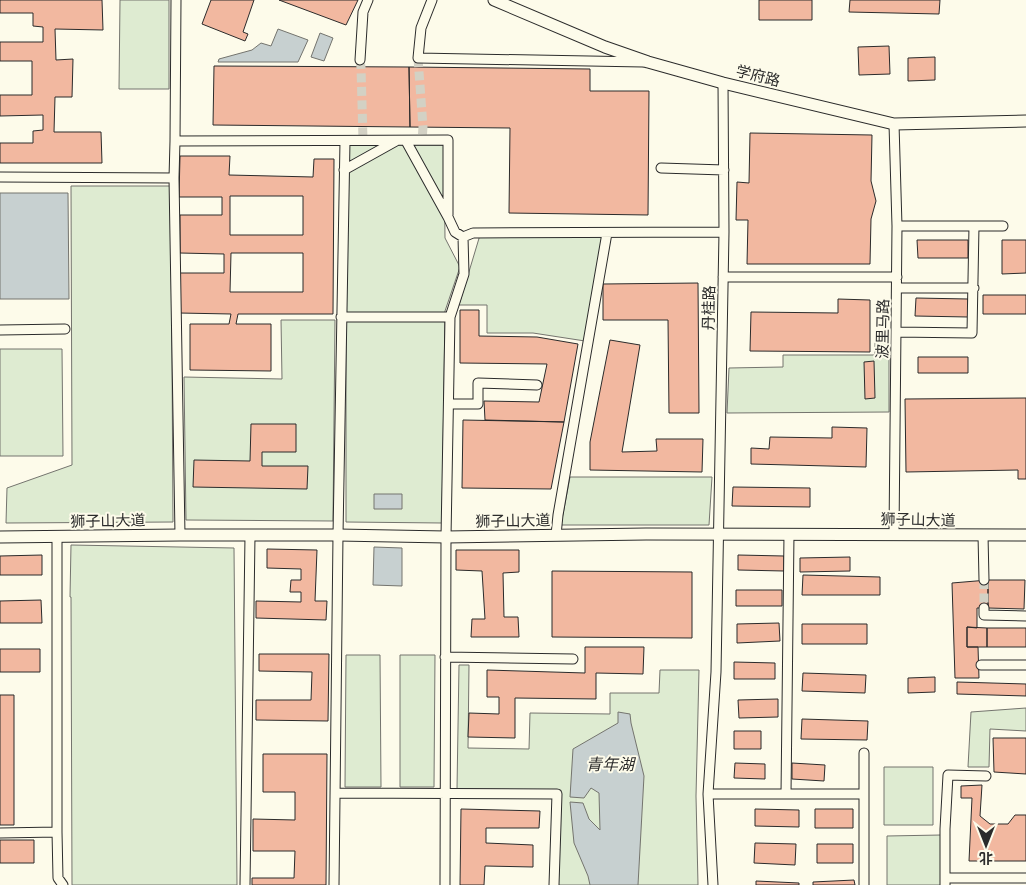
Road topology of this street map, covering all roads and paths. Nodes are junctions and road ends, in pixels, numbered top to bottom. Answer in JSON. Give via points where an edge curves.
{"nodes":[{"id":1,"x":176,"y":0,"type":"edge"},
{"id":2,"x":368,"y":0,"type":"edge"},
{"id":3,"x":432,"y":0,"type":"edge"},
{"id":4,"x":494,"y":0,"type":"edge"},
{"id":5,"x":360,"y":60,"type":"tunnel mouth"},
{"id":6,"x":648,"y":62,"type":"junction"},
{"id":7,"x":723,"y":83,"type":"junction"},
{"id":8,"x":1026,"y":121,"type":"edge"},
{"id":9,"x":894,"y":124,"type":"junction"},
{"id":10,"x":175,"y":141,"type":"junction"},
{"id":11,"x":345,"y":141,"type":"junction"},
{"id":12,"x":396,"y":141,"type":"junction"},
{"id":13,"x":406,"y":141,"type":"junction"},
{"id":14,"x":661,"y":168,"type":"dead end"},
{"id":15,"x":344,"y":170,"type":"junction"},
{"id":16,"x":724,"y":170,"type":"junction"},
{"id":17,"x":0,"y":176,"type":"edge"},
{"id":18,"x":174,"y":178,"type":"junction"},
{"id":19,"x":448,"y":217,"type":"junction"},
{"id":20,"x":897,"y":226,"type":"junction"},
{"id":21,"x":974,"y":226,"type":"junction"},
{"id":22,"x":1003,"y":226,"type":"dead end"},
{"id":23,"x":724,"y":232,"type":"junction"},
{"id":24,"x":607,"y":233,"type":"junction"},
{"id":25,"x":464,"y":237,"type":"junction"},
{"id":26,"x":723,"y":277,"type":"junction"},
{"id":27,"x":897,"y":278,"type":"junction"},
{"id":28,"x":897,"y":288,"type":"junction"},
{"id":29,"x":974,"y":288,"type":"junction"},
{"id":30,"x":341,"y":317,"type":"junction"},
{"id":31,"x":450,"y":317,"type":"junction"},
{"id":32,"x":65,"y":329,"type":"dead end"},
{"id":33,"x":0,"y":330,"type":"edge"},
{"id":34,"x":896,"y":332,"type":"junction"},
{"id":35,"x":537,"y":384,"type":"dead end"},
{"id":36,"x":449,"y":404,"type":"junction"},
{"id":37,"x":719,"y":534,"type":"junction"},
{"id":38,"x":789,"y":534,"type":"junction"},
{"id":39,"x":894,"y":534,"type":"junction"},
{"id":40,"x":180,"y":535,"type":"junction"},
{"id":41,"x":338,"y":535,"type":"junction"},
{"id":42,"x":556,"y":535,"type":"junction"},
{"id":43,"x":983,"y":535,"type":"junction"},
{"id":44,"x":1026,"y":535,"type":"edge"},
{"id":45,"x":57,"y":536,"type":"junction"},
{"id":46,"x":250,"y":536,"type":"junction"},
{"id":47,"x":0,"y":537,"type":"edge"},
{"id":48,"x":446,"y":537,"type":"junction"},
{"id":49,"x":984,"y":580,"type":"tunnel mouth"},
{"id":50,"x":984,"y":608,"type":"dead end"},
{"id":51,"x":1026,"y":616,"type":"edge"},
{"id":52,"x":445,"y":657,"type":"junction"},
{"id":53,"x":574,"y":659,"type":"dead end"},
{"id":54,"x":981,"y":665,"type":"dead end"},
{"id":55,"x":1026,"y":665,"type":"edge"},
{"id":56,"x":864,"y":753,"type":"dead end"},
{"id":57,"x":986,"y":776,"type":"dead end"},
{"id":58,"x":335,"y":793,"type":"junction"},
{"id":59,"x":446,"y":794,"type":"junction"},
{"id":60,"x":708,"y":794,"type":"junction"},
{"id":61,"x":786,"y":794,"type":"junction"},
{"id":62,"x":864,"y":794,"type":"junction"},
{"id":63,"x":0,"y":832,"type":"edge"},
{"id":64,"x":57,"y":832,"type":"junction"},
{"id":65,"x":1026,"y":878,"type":"edge"},
{"id":66,"x":945,"y":881,"type":"edge"},
{"id":67,"x":64,"y":885,"type":"edge"},
{"id":68,"x":245,"y":885,"type":"edge"},
{"id":69,"x":334,"y":885,"type":"edge"},
{"id":70,"x":445,"y":885,"type":"edge"},
{"id":71,"x":554,"y":885,"type":"edge"},
{"id":72,"x":713,"y":885,"type":"edge"},
{"id":73,"x":864,"y":885,"type":"edge"}],
"edges":[{"from":1,"to":10,"type":"street"},
{"from":2,"to":5,"type":"street","via":[[363,12]]},
{"from":3,"to":6,"type":"street","via":[[421,28],[418,58]]},
{"from":4,"to":6,"type":"street","name":"学府路"},
{"from":6,"to":7,"type":"street","name":"学府路"},
{"from":7,"to":9,"type":"street","name":"学府路"},
{"from":7,"to":16,"type":"street","name":"丹桂路"},
{"from":8,"to":9,"type":"street","name":"学府路"},
{"from":9,"to":20,"type":"street","name":"波里马路"},
{"from":10,"to":11,"type":"street"},
{"from":10,"to":18,"type":"street"},
{"from":11,"to":12,"type":"street"},
{"from":11,"to":15,"type":"street"},
{"from":12,"to":13,"type":"street"},
{"from":12,"to":15,"type":"street"},
{"from":13,"to":19,"type":"street"},
{"from":13,"to":19,"type":"street","via":[[448,140]]},
{"from":14,"to":16,"type":"street"},
{"from":15,"to":30,"type":"street"},
{"from":16,"to":23,"type":"street","name":"丹桂路"},
{"from":17,"to":18,"type":"street"},
{"from":18,"to":40,"type":"street"},
{"from":19,"to":25,"type":"street","via":[[455,232]]},
{"from":20,"to":21,"type":"street"},
{"from":20,"to":27,"type":"street","name":"波里马路"},
{"from":21,"to":22,"type":"street"},
{"from":21,"to":29,"type":"street"},
{"from":23,"to":24,"type":"street"},
{"from":23,"to":26,"type":"street","name":"丹桂路"},
{"from":24,"to":25,"type":"street","via":[[472,233]]},
{"from":24,"to":42,"type":"street"},
{"from":25,"to":31,"type":"street","via":[[464,274]]},
{"from":26,"to":27,"type":"street"},
{"from":26,"to":37,"type":"street","name":"丹桂路"},
{"from":27,"to":28,"type":"street","name":"波里马路"},
{"from":28,"to":29,"type":"street"},
{"from":28,"to":34,"type":"street","name":"波里马路"},
{"from":29,"to":34,"type":"street","via":[[972,333]]},
{"from":30,"to":31,"type":"street"},
{"from":30,"to":41,"type":"street"},
{"from":31,"to":36,"type":"street"},
{"from":32,"to":33,"type":"street"},
{"from":34,"to":39,"type":"street","name":"波里马路"},
{"from":35,"to":36,"type":"street","via":[[478,383],[478,404]]},
{"from":36,"to":48,"type":"street"},
{"from":37,"to":38,"type":"street","name":"狮子山大道"},
{"from":37,"to":42,"type":"street","name":"狮子山大道"},
{"from":37,"to":60,"type":"street","name":"丹桂路","via":[[716,672]]},
{"from":38,"to":39,"type":"street","name":"狮子山大道"},
{"from":38,"to":61,"type":"street"},
{"from":39,"to":43,"type":"street","name":"狮子山大道"},
{"from":40,"to":45,"type":"street","name":"狮子山大道"},
{"from":40,"to":46,"type":"street","name":"狮子山大道"},
{"from":41,"to":46,"type":"street","name":"狮子山大道"},
{"from":41,"to":48,"type":"street","name":"狮子山大道"},
{"from":41,"to":58,"type":"street"},
{"from":42,"to":48,"type":"street","name":"狮子山大道"},
{"from":43,"to":44,"type":"street","name":"狮子山大道"},
{"from":43,"to":49,"type":"street"},
{"from":45,"to":47,"type":"street","name":"狮子山大道"},
{"from":45,"to":64,"type":"street"},
{"from":46,"to":68,"type":"street"},
{"from":48,"to":52,"type":"street"},
{"from":50,"to":51,"type":"street","via":[[984,615]]},
{"from":52,"to":53,"type":"street"},
{"from":52,"to":59,"type":"street"},
{"from":54,"to":55,"type":"street"},
{"from":56,"to":62,"type":"street"},
{"from":57,"to":66,"type":"street","via":[[948,775]]},
{"from":58,"to":59,"type":"street"},
{"from":58,"to":69,"type":"street"},
{"from":59,"to":70,"type":"street"},
{"from":59,"to":71,"type":"street","via":[[557,794]]},
{"from":60,"to":61,"type":"street"},
{"from":60,"to":72,"type":"street","name":"丹桂路"},
{"from":61,"to":62,"type":"street"},
{"from":62,"to":73,"type":"street"},
{"from":63,"to":64,"type":"street"},
{"from":64,"to":67,"type":"street","via":[[58,878]]},
{"from":65,"to":66,"type":"street"}]}
